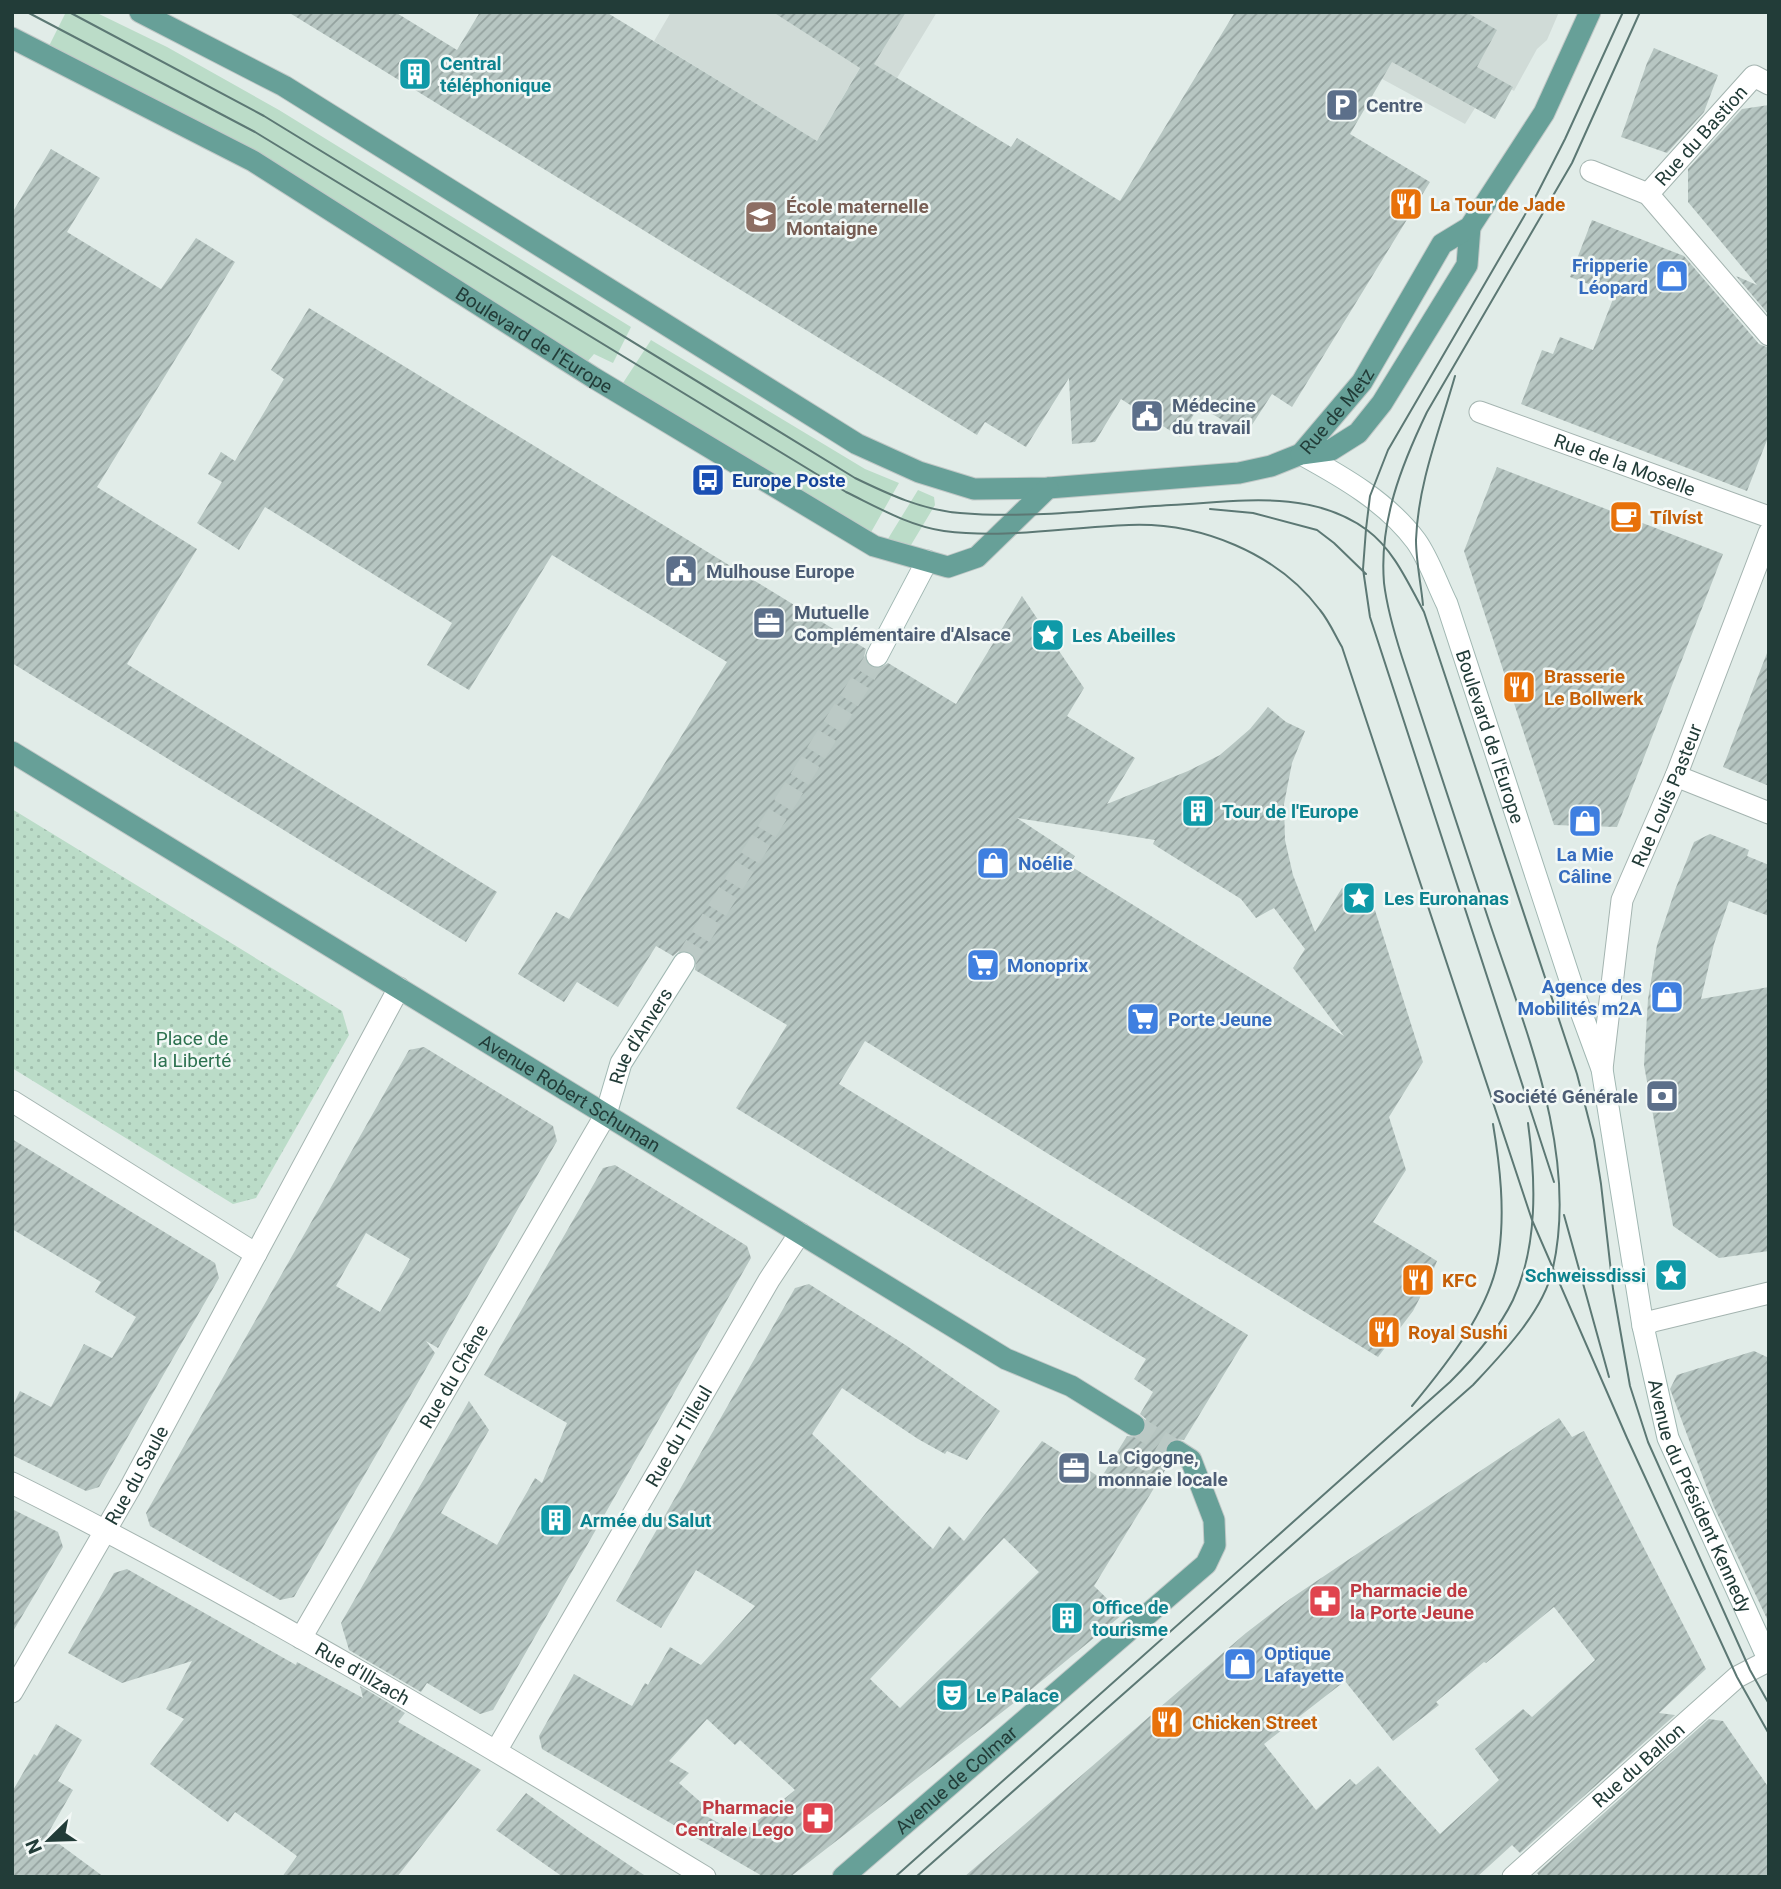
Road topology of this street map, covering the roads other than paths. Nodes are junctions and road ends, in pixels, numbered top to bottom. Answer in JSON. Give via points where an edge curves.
{"nodes":[{"id":1,"x":140,"y":12,"type":"edge"},
{"id":2,"x":1590,"y":12,"type":"edge"},
{"id":3,"x":12,"y":38,"type":"edge"},
{"id":4,"x":1762,"y":80,"type":"edge"},
{"id":5,"x":1591,"y":171,"type":"dead end"},
{"id":6,"x":1648,"y":194,"type":"junction"},
{"id":7,"x":1470,"y":226,"type":"junction"},
{"id":8,"x":1769,"y":335,"type":"edge"},
{"id":9,"x":1480,"y":412,"type":"dead end"},
{"id":10,"x":1301,"y":454,"type":"junction"},
{"id":11,"x":1048,"y":488,"type":"junction"},
{"id":12,"x":1769,"y":517,"type":"edge"},
{"id":13,"x":1769,"y":533,"type":"edge"},
{"id":14,"x":927,"y":561,"type":"junction"},
{"id":15,"x":877,"y":656,"type":"tunnel mouth"},
{"id":16,"x":12,"y":752,"type":"edge"},
{"id":17,"x":1676,"y":776,"type":"junction"},
{"id":18,"x":1769,"y":813,"type":"edge"},
{"id":19,"x":684,"y":962,"type":"tunnel mouth"},
{"id":20,"x":399,"y":988,"type":"junction"},
{"id":21,"x":1602,"y":1069,"type":"junction"},
{"id":22,"x":12,"y":1101,"type":"edge"},
{"id":23,"x":606,"y":1114,"type":"junction"},
{"id":24,"x":800,"y":1233,"type":"junction"},
{"id":25,"x":256,"y":1254,"type":"junction"},
{"id":26,"x":1769,"y":1293,"type":"edge"},
{"id":27,"x":1643,"y":1326,"type":"junction"},
{"id":28,"x":1134,"y":1425,"type":"tunnel mouth"},
{"id":29,"x":1184,"y":1456,"type":"tunnel mouth"},
{"id":30,"x":12,"y":1483,"type":"edge"},
{"id":31,"x":106,"y":1530,"type":"junction"},
{"id":32,"x":301,"y":1638,"type":"junction"},
{"id":33,"x":1769,"y":1661,"type":"edge"},
{"id":34,"x":12,"y":1692,"type":"edge"},
{"id":35,"x":496,"y":1751,"type":"junction"},
{"id":36,"x":705,"y":1877,"type":"edge"},
{"id":37,"x":843,"y":1877,"type":"edge"},
{"id":38,"x":1513,"y":1877,"type":"edge"}],
"edges":[{"from":1,"to":11,"type":"main road","via":[[284,86],[857,444],[919,472],[974,489]]},
{"from":2,"to":7,"type":"main road","name":"Rue de Metz","via":[[1544,113]]},
{"from":3,"to":14,"type":"main road","name":"Boulevard de l'Europe","via":[[253,162],[594,378],[874,546]]},
{"from":4,"to":6,"type":"street","name":"Rue du Bastion"},
{"from":5,"to":6,"type":"street"},
{"from":6,"to":8,"type":"street"},
{"from":7,"to":10,"type":"main road","name":"Rue de Metz","via":[[1442,244],[1362,382]]},
{"from":7,"to":10,"type":"main road","name":"Rue de Metz","via":[[1467,265],[1382,403],[1358,433],[1331,450]]},
{"from":9,"to":12,"type":"street","name":"Rue de la Moselle"},
{"from":10,"to":11,"type":"main road","via":[[1239,473]]},
{"from":10,"to":21,"type":"street","name":"Boulevard de l'Europe","via":[[1346,479],[1388,512],[1416,542],[1447,604]]},
{"from":11,"to":14,"type":"main road","name":"Boulevard de l'Europe","via":[[977,557],[947,566]]},
{"from":13,"to":17,"type":"street","name":"Rue Louis Pasteur"},
{"from":14,"to":15,"type":"street"},
{"from":16,"to":20,"type":"main road","name":"Avenue Robert Schuman"},
{"from":17,"to":18,"type":"street"},
{"from":17,"to":21,"type":"street","name":"Rue Louis Pasteur","via":[[1622,900]]},
{"from":19,"to":23,"type":"street","name":"Rue d'Anvers","via":[[621,1063]]},
{"from":20,"to":23,"type":"main road","name":"Avenue Robert Schuman"},
{"from":20,"to":25,"type":"street"},
{"from":21,"to":27,"type":"street","name":"Boulevard de l'Europe"},
{"from":22,"to":25,"type":"street"},
{"from":23,"to":24,"type":"main road","name":"Avenue Robert Schuman"},
{"from":23,"to":32,"type":"street","name":"Rue du Chêne"},
{"from":24,"to":28,"type":"main road","name":"Avenue Robert Schuman","via":[[1006,1359],[1071,1386]]},
{"from":24,"to":35,"type":"street","name":"Rue du Tilleul"},
{"from":25,"to":31,"type":"street","name":"Rue du Saule"},
{"from":26,"to":27,"type":"street"},
{"from":27,"to":33,"type":"street","name":"Avenue du Président Kennedy","via":[[1668,1438]]},
{"from":29,"to":37,"type":"main road","name":"Avenue de Colmar","via":[[1214,1520],[1215,1545],[1206,1564]]},
{"from":30,"to":31,"type":"street","name":"Rue d'Illzach"},
{"from":31,"to":32,"type":"street","name":"Rue d'Illzach"},
{"from":31,"to":34,"type":"street","name":"Rue du Saule"},
{"from":32,"to":35,"type":"street","name":"Rue d'Illzach"},
{"from":33,"to":38,"type":"street","name":"Rue du Ballon","via":[[1737,1677]]},
{"from":35,"to":36,"type":"street","name":"Rue d'Illzach"}]}
